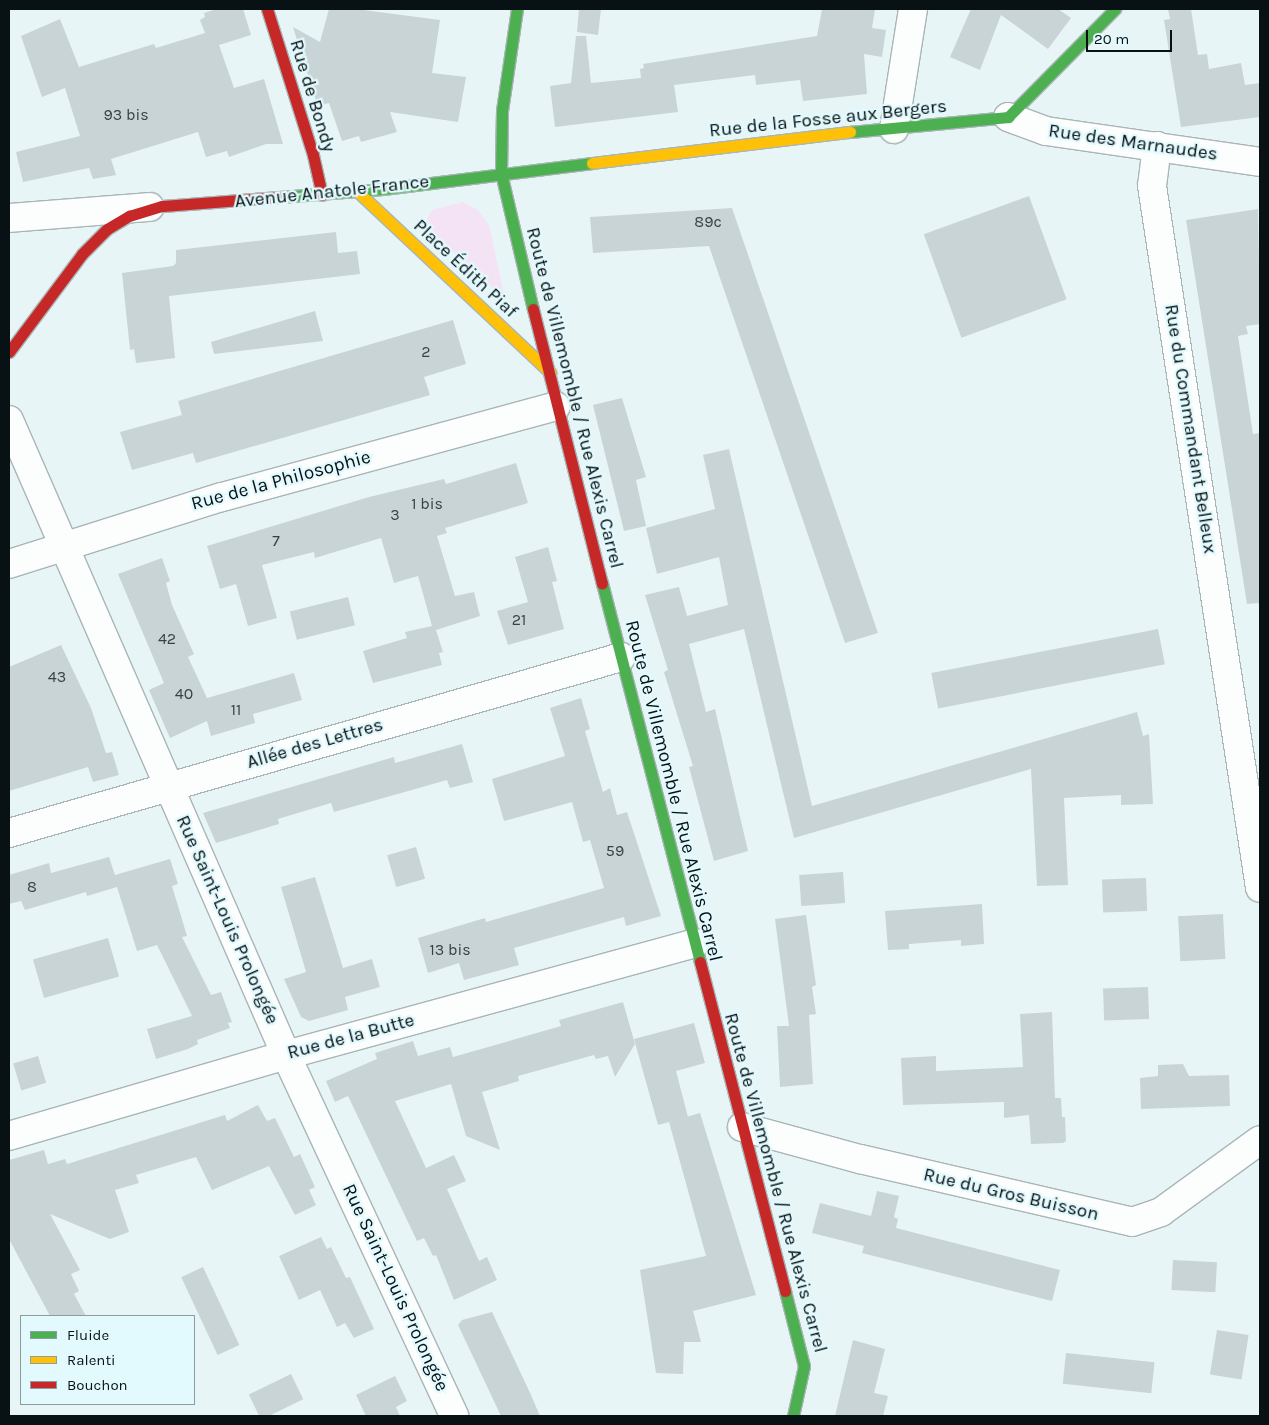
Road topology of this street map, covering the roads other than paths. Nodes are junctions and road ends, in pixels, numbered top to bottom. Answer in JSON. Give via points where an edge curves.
{"nodes":[{"id":1,"x":267,"y":9,"type":"edge"},
{"id":2,"x":517,"y":9,"type":"edge"},
{"id":3,"x":913,"y":9,"type":"edge"},
{"id":4,"x":1115,"y":9,"type":"edge"},
{"id":5,"x":1008,"y":117,"type":"junction"},
{"id":6,"x":894,"y":128,"type":"junction"},
{"id":7,"x":1158,"y":146,"type":"junction"},
{"id":8,"x":1260,"y":162,"type":"edge"},
{"id":9,"x":501,"y":173,"type":"junction"},
{"id":10,"x":357,"y":192,"type":"junction"},
{"id":11,"x":322,"y":195,"type":"junction"},
{"id":12,"x":162,"y":206,"type":"junction"},
{"id":13,"x":9,"y":218,"type":"edge"},
{"id":14,"x":9,"y":352,"type":"edge"},
{"id":15,"x":550,"y":372,"type":"junction"},
{"id":16,"x":556,"y":406,"type":"junction"},
{"id":17,"x":9,"y":420,"type":"edge"},
{"id":18,"x":65,"y":548,"type":"junction"},
{"id":19,"x":9,"y":564,"type":"edge"},
{"id":20,"x":620,"y":657,"type":"junction"},
{"id":21,"x":168,"y":786,"type":"junction"},
{"id":22,"x":9,"y":832,"type":"edge"},
{"id":23,"x":1260,"y":888,"type":"edge"},
{"id":24,"x":694,"y":943,"type":"junction"},
{"id":25,"x":286,"y":1054,"type":"junction"},
{"id":26,"x":742,"y":1126,"type":"junction"},
{"id":27,"x":9,"y":1136,"type":"edge"},
{"id":28,"x":1260,"y":1140,"type":"edge"},
{"id":29,"x":454,"y":1416,"type":"edge"},
{"id":30,"x":792,"y":1416,"type":"edge"}],
"edges":[{"from":1,"to":11,"type":"street","name":"Rue de Bondy","via":[[313,155]]},
{"from":2,"to":9,"type":"street","name":"Route de Villemomble / Rue Alexis Carrel","via":[[502,110]]},
{"from":3,"to":6,"type":"street"},
{"from":4,"to":5,"type":"street"},
{"from":5,"to":6,"type":"street","name":"Rue de la Fosse aux Bergers"},
{"from":5,"to":7,"type":"street","name":"Rue des Marnaudes","via":[[1046,131]]},
{"from":6,"to":9,"type":"street","name":"Rue de la Fosse aux Bergers"},
{"from":7,"to":8,"type":"street","name":"Rue des Marnaudes"},
{"from":7,"to":23,"type":"street","name":"Rue du Commandant Belleux","via":[[1152,186]]},
{"from":9,"to":10,"type":"street","name":"Avenue Anatole France"},
{"from":9,"to":15,"type":"street","name":"Route de Villemomble / Rue Alexis Carrel"},
{"from":10,"to":11,"type":"street","name":"Avenue Anatole France"},
{"from":10,"to":15,"type":"street","name":"Place Édith Piaf"},
{"from":11,"to":12,"type":"street","name":"Avenue Anatole France"},
{"from":12,"to":13,"type":"street","name":"Avenue Anatole France"},
{"from":12,"to":14,"type":"street","name":"Avenue Anatole France","via":[[129,216],[107,229],[82,254]]},
{"from":15,"to":16,"type":"street","name":"Route de Villemomble / Rue Alexis Carrel"},
{"from":16,"to":18,"type":"street","name":"Rue de la Philosophie","via":[[222,497]]},
{"from":16,"to":20,"type":"street","name":"Route de Villemomble / Rue Alexis Carrel"},
{"from":17,"to":18,"type":"street","name":"Rue Saint-Louis Prolongée"},
{"from":18,"to":19,"type":"street","name":"Rue de la Philosophie"},
{"from":18,"to":21,"type":"street","name":"Rue Saint-Louis Prolongée"},
{"from":20,"to":21,"type":"street","name":"Allée des Lettres"},
{"from":20,"to":24,"type":"street","name":"Route de Villemomble / Rue Alexis Carrel"},
{"from":21,"to":22,"type":"street","name":"Allée des Lettres"},
{"from":21,"to":25,"type":"street","name":"Rue Saint-Louis Prolongée"},
{"from":24,"to":25,"type":"street","name":"Rue de la Butte"},
{"from":24,"to":26,"type":"street","name":"Route de Villemomble / Rue Alexis Carrel"},
{"from":25,"to":27,"type":"street","name":"Rue de la Butte"},
{"from":25,"to":29,"type":"street","name":"Rue Saint-Louis Prolongée"},
{"from":26,"to":28,"type":"street","name":"Rue du Gros Buisson","via":[[879,1163],[1132,1222],[1161,1212]]},
{"from":26,"to":30,"type":"street","name":"Route de Villemomble / Rue Alexis Carrel","via":[[804,1366]]}]}
